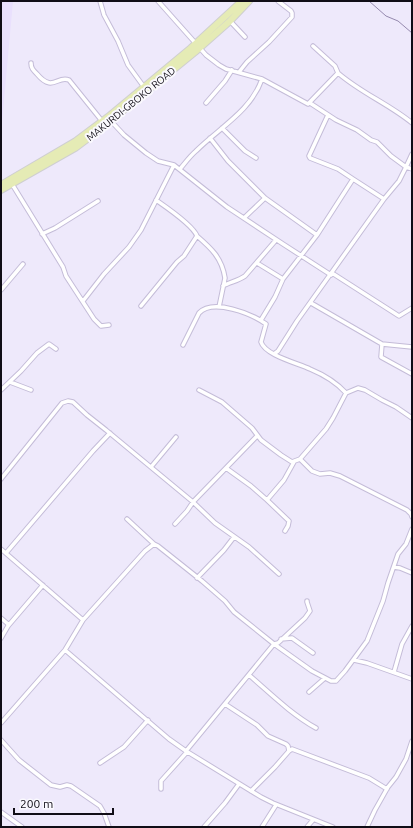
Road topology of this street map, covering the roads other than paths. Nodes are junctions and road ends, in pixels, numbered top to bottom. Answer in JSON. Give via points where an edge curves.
{"nodes":[{"id":1,"x":100,"y":1,"type":"edge"},
{"id":2,"x":242,"y":1,"type":"edge"},
{"id":3,"x":249,"y":1,"type":"edge"},
{"id":4,"x":278,"y":1,"type":"edge"},
{"id":5,"x":159,"y":3,"type":"edge"},
{"id":6,"x":230,"y":21,"type":"junction"},
{"id":7,"x":245,"y":37,"type":"dead end"},
{"id":8,"x":198,"y":46,"type":"junction"},
{"id":9,"x":313,"y":46,"type":"dead end"},
{"id":10,"x":31,"y":63,"type":"dead end"},
{"id":11,"x":232,"y":70,"type":"junction"},
{"id":12,"x":239,"y":72,"type":"junction"},
{"id":13,"x":338,"y":73,"type":"junction"},
{"id":14,"x":262,"y":79,"type":"junction"},
{"id":15,"x":144,"y":87,"type":"junction"},
{"id":16,"x":206,"y":103,"type":"dead end"},
{"id":17,"x":310,"y":103,"type":"junction"},
{"id":18,"x":328,"y":115,"type":"junction"},
{"id":19,"x":102,"y":121,"type":"junction"},
{"id":20,"x":111,"y":121,"type":"junction"},
{"id":21,"x":412,"y":123,"type":"edge"},
{"id":22,"x":222,"y":128,"type":"junction"},
{"id":23,"x":210,"y":138,"type":"junction"},
{"id":24,"x":412,"y":154,"type":"edge"},
{"id":25,"x":256,"y":158,"type":"dead end"},
{"id":26,"x":174,"y":165,"type":"junction"},
{"id":27,"x":406,"y":167,"type":"junction"},
{"id":28,"x":180,"y":169,"type":"junction"},
{"id":29,"x":412,"y":169,"type":"edge"},
{"id":30,"x":353,"y":179,"type":"junction"},
{"id":31,"x":12,"y":184,"type":"junction"},
{"id":32,"x":1,"y":185,"type":"edge"},
{"id":33,"x":1,"y":190,"type":"edge"},
{"id":34,"x":265,"y":198,"type":"junction"},
{"id":35,"x":384,"y":199,"type":"junction"},
{"id":36,"x":156,"y":200,"type":"junction"},
{"id":37,"x":98,"y":201,"type":"dead end"},
{"id":38,"x":244,"y":218,"type":"junction"},
{"id":39,"x":42,"y":234,"type":"junction"},
{"id":40,"x":197,"y":236,"type":"junction"},
{"id":41,"x":317,"y":236,"type":"junction"},
{"id":42,"x":276,"y":240,"type":"junction"},
{"id":43,"x":301,"y":256,"type":"junction"},
{"id":44,"x":257,"y":263,"type":"junction"},
{"id":45,"x":23,"y":264,"type":"dead end"},
{"id":46,"x":332,"y":274,"type":"junction"},
{"id":47,"x":225,"y":278,"type":"junction"},
{"id":48,"x":283,"y":279,"type":"junction"},
{"id":49,"x":231,"y":282,"type":"junction"},
{"id":50,"x":223,"y":286,"type":"junction"},
{"id":51,"x":1,"y":290,"type":"edge"},
{"id":52,"x":83,"y":301,"type":"junction"},
{"id":53,"x":311,"y":303,"type":"junction"},
{"id":54,"x":141,"y":306,"type":"dead end"},
{"id":55,"x":219,"y":307,"type":"junction"},
{"id":56,"x":412,"y":308,"type":"edge"},
{"id":57,"x":261,"y":320,"type":"junction"},
{"id":58,"x":109,"y":325,"type":"dead end"},
{"id":59,"x":382,"y":344,"type":"junction"},
{"id":60,"x":182,"y":345,"type":"dead end"},
{"id":61,"x":412,"y":347,"type":"edge"},
{"id":62,"x":56,"y":349,"type":"dead end"},
{"id":63,"x":278,"y":351,"type":"junction"},
{"id":64,"x":274,"y":354,"type":"junction"},
{"id":65,"x":281,"y":357,"type":"junction"},
{"id":66,"x":412,"y":374,"type":"edge"},
{"id":67,"x":10,"y":382,"type":"junction"},
{"id":68,"x":1,"y":390,"type":"edge"},
{"id":69,"x":31,"y":390,"type":"dead end"},
{"id":70,"x":199,"y":390,"type":"dead end"},
{"id":71,"x":346,"y":393,"type":"junction"},
{"id":72,"x":412,"y":418,"type":"edge"},
{"id":73,"x":110,"y":433,"type":"junction"},
{"id":74,"x":257,"y":436,"type":"junction"},
{"id":75,"x":176,"y":437,"type":"dead end"},
{"id":76,"x":300,"y":459,"type":"junction"},
{"id":77,"x":294,"y":462,"type":"junction"},
{"id":78,"x":151,"y":467,"type":"junction"},
{"id":79,"x":226,"y":468,"type":"junction"},
{"id":80,"x":1,"y":479,"type":"edge"},
{"id":81,"x":267,"y":500,"type":"junction"},
{"id":82,"x":193,"y":502,"type":"junction"},
{"id":83,"x":412,"y":518,"type":"edge"},
{"id":84,"x":128,"y":519,"type":"dead end"},
{"id":85,"x":175,"y":524,"type":"dead end"},
{"id":86,"x":412,"y":529,"type":"edge"},
{"id":87,"x":285,"y":531,"type":"dead end"},
{"id":88,"x":234,"y":537,"type":"junction"},
{"id":89,"x":154,"y":544,"type":"junction"},
{"id":90,"x":1,"y":548,"type":"edge"},
{"id":91,"x":6,"y":553,"type":"junction"},
{"id":92,"x":396,"y":560,"type":"junction"},
{"id":93,"x":394,"y":567,"type":"junction"},
{"id":94,"x":400,"y":568,"type":"junction"},
{"id":95,"x":279,"y":574,"type":"dead end"},
{"id":96,"x":412,"y":574,"type":"edge"},
{"id":97,"x":197,"y":578,"type":"junction"},
{"id":98,"x":43,"y":585,"type":"junction"},
{"id":99,"x":307,"y":601,"type":"dead end"},
{"id":100,"x":1,"y":618,"type":"edge"},
{"id":101,"x":83,"y":620,"type":"junction"},
{"id":102,"x":8,"y":626,"type":"junction"},
{"id":103,"x":412,"y":626,"type":"edge"},
{"id":104,"x":1,"y":638,"type":"edge"},
{"id":105,"x":281,"y":640,"type":"junction"},
{"id":106,"x":274,"y":644,"type":"junction"},
{"id":107,"x":65,"y":650,"type":"junction"},
{"id":108,"x":313,"y":653,"type":"dead end"},
{"id":109,"x":354,"y":660,"type":"junction"},
{"id":110,"x":394,"y":672,"type":"junction"},
{"id":111,"x":249,"y":675,"type":"junction"},
{"id":112,"x":325,"y":678,"type":"junction"},
{"id":113,"x":412,"y":679,"type":"edge"},
{"id":114,"x":309,"y":692,"type":"dead end"},
{"id":115,"x":224,"y":704,"type":"junction"},
{"id":116,"x":148,"y":720,"type":"junction"},
{"id":117,"x":1,"y":723,"type":"edge"},
{"id":118,"x":316,"y":728,"type":"dead end"},
{"id":119,"x":1,"y":740,"type":"edge"},
{"id":120,"x":412,"y":740,"type":"edge"},
{"id":121,"x":289,"y":751,"type":"junction"},
{"id":122,"x":187,"y":752,"type":"junction"},
{"id":123,"x":100,"y":763,"type":"dead end"},
{"id":124,"x":238,"y":784,"type":"junction"},
{"id":125,"x":161,"y":789,"type":"dead end"},
{"id":126,"x":387,"y":789,"type":"junction"},
{"id":127,"x":251,"y":791,"type":"junction"},
{"id":128,"x":276,"y":805,"type":"junction"},
{"id":129,"x":1,"y":812,"type":"edge"},
{"id":130,"x":313,"y":820,"type":"junction"},
{"id":131,"x":22,"y":827,"type":"edge"},
{"id":132,"x":109,"y":827,"type":"edge"},
{"id":133,"x":204,"y":827,"type":"edge"},
{"id":134,"x":262,"y":827,"type":"edge"},
{"id":135,"x":307,"y":827,"type":"edge"},
{"id":136,"x":333,"y":827,"type":"edge"},
{"id":137,"x":367,"y":827,"type":"edge"}],
"edges":[{"from":1,"to":15,"type":"street","via":[[128,65]]},
{"from":2,"to":8,"type":"main road"},
{"from":3,"to":6,"type":"main road","name":"MAKURDI-GBOKO ROAD"},
{"from":4,"to":12,"type":"street","via":[[291,11],[292,17]]},
{"from":5,"to":8,"type":"street"},
{"from":6,"to":7,"type":"street"},
{"from":6,"to":8,"type":"main road","name":"MAKURDI-GBOKO ROAD"},
{"from":8,"to":11,"type":"street","via":[[219,65]]},
{"from":8,"to":15,"type":"main road"},
{"from":8,"to":20,"type":"main road","name":"MAKURDI-GBOKO ROAD"},
{"from":9,"to":13,"type":"street","via":[[335,66]]},
{"from":10,"to":19,"type":"street","via":[[32,68],[45,82],[52,84],[64,79],[69,80]]},
{"from":11,"to":12,"type":"street"},
{"from":11,"to":16,"type":"street"},
{"from":12,"to":14,"type":"street"},
{"from":13,"to":17,"type":"street"},
{"from":13,"to":21,"type":"street"},
{"from":14,"to":17,"type":"street","via":[[306,104]]},
{"from":14,"to":22,"type":"street","via":[[250,101]]},
{"from":15,"to":19,"type":"main road"},
{"from":17,"to":18,"type":"street"},
{"from":18,"to":27,"type":"street","via":[[377,142]]},
{"from":18,"to":30,"type":"street","via":[[309,156]]},
{"from":19,"to":32,"type":"main road","via":[[76,141]]},
{"from":20,"to":26,"type":"street","via":[[146,153],[158,161]]},
{"from":20,"to":31,"type":"main road","name":"MAKURDI-GBOKO ROAD","via":[[75,148]]},
{"from":22,"to":23,"type":"street"},
{"from":22,"to":25,"type":"street","via":[[245,151]]},
{"from":23,"to":28,"type":"street"},
{"from":23,"to":34,"type":"street","via":[[223,156]]},
{"from":24,"to":27,"type":"street"},
{"from":26,"to":28,"type":"street"},
{"from":26,"to":36,"type":"street"},
{"from":27,"to":29,"type":"street"},
{"from":27,"to":35,"type":"street","via":[[399,181]]},
{"from":28,"to":38,"type":"street"},
{"from":30,"to":35,"type":"street"},
{"from":30,"to":41,"type":"street"},
{"from":31,"to":33,"type":"main road","name":"MAKURDI-GBOKO ROAD"},
{"from":31,"to":39,"type":"street"},
{"from":34,"to":38,"type":"street"},
{"from":34,"to":41,"type":"street"},
{"from":35,"to":46,"type":"street"},
{"from":36,"to":40,"type":"street","via":[[182,220]]},
{"from":36,"to":52,"type":"street","via":[[129,247]]},
{"from":37,"to":39,"type":"street"},
{"from":38,"to":42,"type":"street"},
{"from":39,"to":52,"type":"street"},
{"from":40,"to":47,"type":"street","via":[[219,258]]},
{"from":40,"to":54,"type":"street","via":[[184,256]]},
{"from":41,"to":43,"type":"street"},
{"from":42,"to":43,"type":"street"},
{"from":42,"to":44,"type":"street"},
{"from":43,"to":46,"type":"street"},
{"from":43,"to":48,"type":"street"},
{"from":44,"to":48,"type":"street"},
{"from":44,"to":49,"type":"street","via":[[242,278]]},
{"from":45,"to":51,"type":"street"},
{"from":46,"to":53,"type":"street"},
{"from":46,"to":56,"type":"street","via":[[399,316]]},
{"from":47,"to":49,"type":"street"},
{"from":47,"to":50,"type":"street"},
{"from":48,"to":57,"type":"street"},
{"from":49,"to":50,"type":"street"},
{"from":50,"to":55,"type":"street"},
{"from":52,"to":58,"type":"street","via":[[101,326]]},
{"from":53,"to":59,"type":"street"},
{"from":53,"to":63,"type":"street"},
{"from":55,"to":57,"type":"street","via":[[244,312]]},
{"from":55,"to":60,"type":"street","via":[[207,308],[201,312]]},
{"from":57,"to":64,"type":"street","via":[[266,325],[261,344]]},
{"from":59,"to":61,"type":"street"},
{"from":59,"to":66,"type":"street","via":[[381,357]]},
{"from":62,"to":67,"type":"street","via":[[46,345]]},
{"from":63,"to":64,"type":"street"},
{"from":63,"to":65,"type":"street"},
{"from":64,"to":65,"type":"street"},
{"from":65,"to":71,"type":"street","via":[[309,368]]},
{"from":67,"to":68,"type":"street"},
{"from":67,"to":69,"type":"street"},
{"from":70,"to":74,"type":"street","via":[[222,402],[252,428]]},
{"from":71,"to":72,"type":"street","via":[[358,388],[365,390]]},
{"from":71,"to":76,"type":"street","via":[[326,429]]},
{"from":73,"to":78,"type":"street"},
{"from":73,"to":80,"type":"street","via":[[73,402],[62,402]]},
{"from":73,"to":91,"type":"street","via":[[96,446]]},
{"from":74,"to":77,"type":"street","via":[[288,461]]},
{"from":74,"to":79,"type":"street"},
{"from":75,"to":78,"type":"street"},
{"from":76,"to":77,"type":"street"},
{"from":76,"to":83,"type":"street","via":[[312,471],[340,476],[407,510]]},
{"from":77,"to":81,"type":"street","via":[[284,480]]},
{"from":78,"to":82,"type":"street"},
{"from":79,"to":81,"type":"street"},
{"from":79,"to":82,"type":"street"},
{"from":81,"to":87,"type":"street","via":[[289,520]]},
{"from":82,"to":85,"type":"street"},
{"from":82,"to":88,"type":"street"},
{"from":84,"to":89,"type":"street"},
{"from":86,"to":92,"type":"street"},
{"from":88,"to":95,"type":"street"},
{"from":88,"to":97,"type":"street"},
{"from":89,"to":97,"type":"street"},
{"from":89,"to":101,"type":"street"},
{"from":90,"to":91,"type":"street"},
{"from":91,"to":98,"type":"street"},
{"from":92,"to":93,"type":"street"},
{"from":92,"to":94,"type":"street"},
{"from":93,"to":94,"type":"street"},
{"from":93,"to":109,"type":"street","via":[[367,641]]},
{"from":94,"to":96,"type":"street"},
{"from":97,"to":106,"type":"street"},
{"from":98,"to":101,"type":"street"},
{"from":98,"to":102,"type":"street"},
{"from":99,"to":105,"type":"street","via":[[310,611]]},
{"from":100,"to":102,"type":"street"},
{"from":101,"to":107,"type":"street"},
{"from":102,"to":104,"type":"street"},
{"from":103,"to":110,"type":"street","via":[[402,644]]},
{"from":105,"to":106,"type":"street"},
{"from":105,"to":108,"type":"street","via":[[292,638]]},
{"from":106,"to":111,"type":"street"},
{"from":106,"to":112,"type":"street"},
{"from":107,"to":116,"type":"street"},
{"from":107,"to":117,"type":"street"},
{"from":109,"to":110,"type":"street"},
{"from":109,"to":112,"type":"street","via":[[336,681]]},
{"from":110,"to":113,"type":"street"},
{"from":111,"to":115,"type":"street"},
{"from":111,"to":118,"type":"street","via":[[281,704]]},
{"from":112,"to":114,"type":"street"},
{"from":115,"to":121,"type":"street","via":[[257,725],[268,736],[286,744]]},
{"from":115,"to":122,"type":"street"},
{"from":116,"to":122,"type":"street"},
{"from":116,"to":123,"type":"street","via":[[124,747]]},
{"from":119,"to":132,"type":"street","via":[[19,760],[51,785],[60,788],[71,786],[96,803],[104,813]]},
{"from":120,"to":126,"type":"street","via":[[406,759]]},
{"from":121,"to":126,"type":"street","via":[[295,750],[370,778]]},
{"from":121,"to":127,"type":"street"},
{"from":122,"to":124,"type":"street"},
{"from":122,"to":125,"type":"street","via":[[161,781]]},
{"from":124,"to":127,"type":"street"},
{"from":124,"to":133,"type":"street"},
{"from":126,"to":137,"type":"street"},
{"from":127,"to":128,"type":"street"},
{"from":128,"to":130,"type":"street"},
{"from":128,"to":134,"type":"street"},
{"from":129,"to":131,"type":"street"},
{"from":130,"to":135,"type":"street"},
{"from":130,"to":136,"type":"street"}]}
